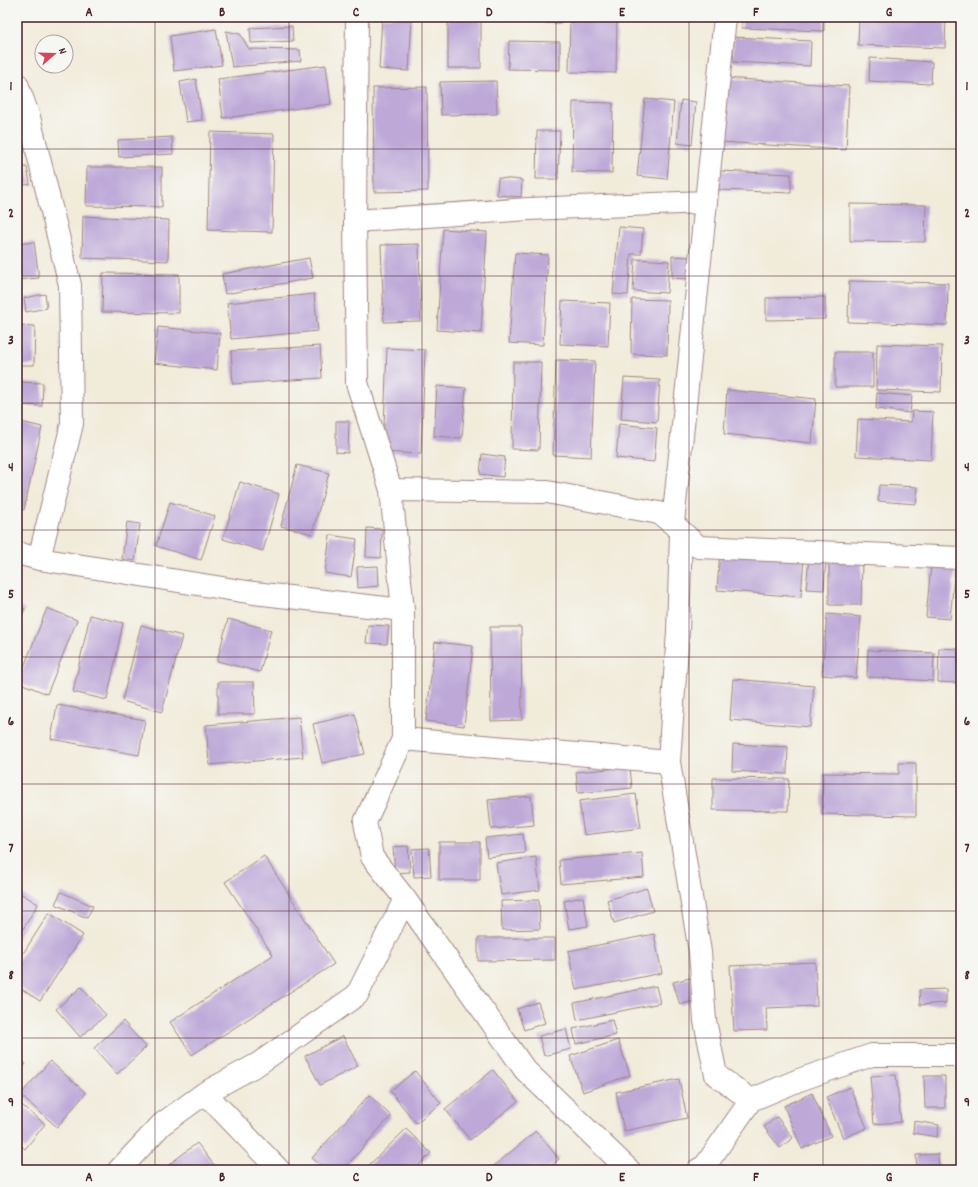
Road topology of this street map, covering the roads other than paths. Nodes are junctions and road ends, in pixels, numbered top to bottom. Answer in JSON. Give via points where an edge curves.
{"nodes":[{"id":1,"x":357,"y":17,"type":"edge"},
{"id":2,"x":725,"y":17,"type":"edge"},
{"id":3,"x":17,"y":84,"type":"edge"},
{"id":4,"x":706,"y":202,"type":"junction"},
{"id":5,"x":355,"y":221,"type":"junction"},
{"id":6,"x":391,"y":490,"type":"junction"},
{"id":7,"x":677,"y":528,"type":"junction"},
{"id":8,"x":17,"y":553,"type":"edge"},
{"id":9,"x":961,"y":558,"type":"edge"},
{"id":10,"x":40,"y":559,"type":"junction"},
{"id":11,"x":403,"y":610,"type":"junction"},
{"id":12,"x":403,"y":739,"type":"junction"},
{"id":13,"x":669,"y":762,"type":"junction"},
{"id":14,"x":405,"y":899,"type":"junction"},
{"id":15,"x":961,"y":1055,"type":"edge"},
{"id":16,"x":205,"y":1093,"type":"junction"},
{"id":17,"x":751,"y":1100,"type":"junction"},
{"id":18,"x":118,"y":1170,"type":"edge"},
{"id":19,"x":279,"y":1170,"type":"edge"},
{"id":20,"x":629,"y":1170,"type":"edge"},
{"id":21,"x":698,"y":1170,"type":"edge"}],
"edges":[{"from":1,"to":5,"type":"street"},
{"from":2,"to":4,"type":"street"},
{"from":3,"to":10,"type":"street","via":[[30,117],[70,285],[72,424]]},
{"from":4,"to":5,"type":"street","via":[[528,209]]},
{"from":4,"to":7,"type":"street"},
{"from":5,"to":6,"type":"street","via":[[357,383]]},
{"from":6,"to":7,"type":"street","via":[[547,492],[659,513]]},
{"from":6,"to":11,"type":"street"},
{"from":7,"to":9,"type":"street","via":[[699,547]]},
{"from":7,"to":13,"type":"street","via":[[678,632]]},
{"from":8,"to":10,"type":"street"},
{"from":10,"to":11,"type":"street","via":[[254,593]]},
{"from":11,"to":12,"type":"street"},
{"from":12,"to":13,"type":"street"},
{"from":12,"to":14,"type":"street","via":[[365,822],[372,857]]},
{"from":13,"to":17,"type":"street","via":[[700,952],[705,1021],[716,1075]]},
{"from":14,"to":16,"type":"street","via":[[357,995],[258,1064]]},
{"from":14,"to":20,"type":"street","via":[[525,1070]]},
{"from":15,"to":17,"type":"street","via":[[872,1055],[799,1080]]},
{"from":16,"to":18,"type":"street","via":[[162,1124]]},
{"from":16,"to":19,"type":"street"},
{"from":17,"to":21,"type":"street","via":[[706,1166]]}]}
